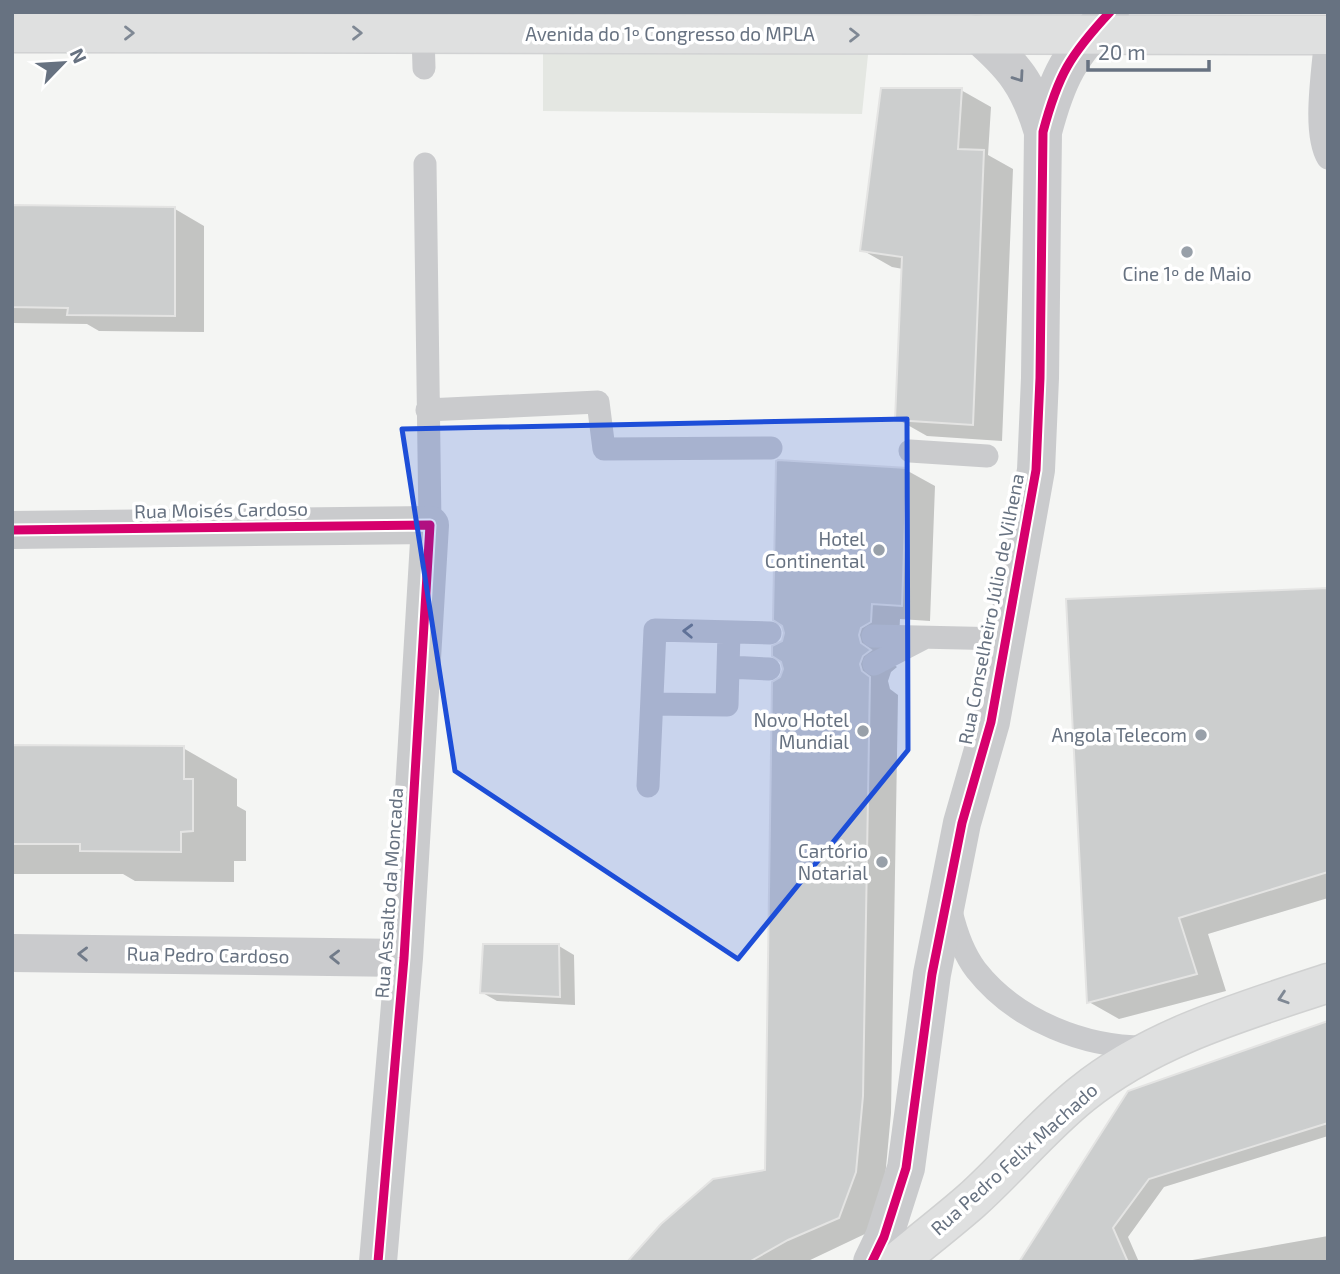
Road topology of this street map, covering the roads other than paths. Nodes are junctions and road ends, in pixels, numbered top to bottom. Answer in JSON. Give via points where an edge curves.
{"nodes":[{"id":1,"x":1099,"y":23,"type":"edge"},
{"id":2,"x":12,"y":33,"type":"edge"},
{"id":3,"x":977,"y":34,"type":"junction"},
{"id":4,"x":1327,"y":35,"type":"edge"},
{"id":5,"x":1044,"y":132,"type":"junction"},
{"id":6,"x":1328,"y":158,"type":"edge"},
{"id":7,"x":425,"y":164,"type":"dead end"},
{"id":8,"x":427,"y":410,"type":"junction"},
{"id":9,"x":771,"y":447,"type":"dead end"},
{"id":10,"x":910,"y":451,"type":"dead end"},
{"id":11,"x":986,"y":456,"type":"dead end"},
{"id":12,"x":430,"y":525,"type":"junction"},
{"id":13,"x":12,"y":530,"type":"edge"},
{"id":14,"x":729,"y":632,"type":"junction"},
{"id":15,"x":770,"y":633,"type":"dead end"},
{"id":16,"x":873,"y":636,"type":"dead end"},
{"id":17,"x":927,"y":637,"type":"junction"},
{"id":18,"x":1007,"y":639,"type":"junction"},
{"id":19,"x":874,"y":664,"type":"dead end"},
{"id":20,"x":728,"y":667,"type":"junction"},
{"id":21,"x":769,"y":669,"type":"dead end"},
{"id":22,"x":652,"y":704,"type":"junction"},
{"id":23,"x":648,"y":786,"type":"dead end"},
{"id":24,"x":947,"y":898,"type":"junction"},
{"id":25,"x":12,"y":953,"type":"edge"},
{"id":26,"x":404,"y":958,"type":"junction"},
{"id":27,"x":1328,"y":983,"type":"edge"},
{"id":28,"x":1157,"y":1047,"type":"junction"},
{"id":29,"x":378,"y":1262,"type":"edge"},
{"id":30,"x":872,"y":1262,"type":"edge"},
{"id":31,"x":897,"y":1262,"type":"edge"}],
"edges":[{"from":1,"to":3,"type":"main road","name":"Avenida do 1º Congresso do MPLA"},
{"from":1,"to":4,"type":"main road","name":"Avenida do 1º Congresso do MPLA"},
{"from":1,"to":5,"type":"street","name":"Rua Conselheiro Júlio de Vilhena","via":[[1061,75]]},
{"from":2,"to":3,"type":"main road","name":"Avenida do 1º Congresso do MPLA","one_way":true,"via":[[424,51]]},
{"from":3,"to":5,"type":"street","name":"Rua Conselheiro Júlio de Vilhena","one_way":true,"via":[[1020,76]]},
{"from":4,"to":6,"type":"lane","via":[[1320,116]]},
{"from":5,"to":18,"type":"street","name":"Rua Conselheiro Júlio de Vilhena","via":[[1037,459]]},
{"from":7,"to":8,"type":"lane"},
{"from":8,"to":9,"type":"lane","via":[[598,402],[604,449]]},
{"from":8,"to":12,"type":"lane"},
{"from":10,"to":11,"type":"lane"},
{"from":12,"to":13,"type":"street","name":"Rua Moisés Cardoso"},
{"from":12,"to":26,"type":"street","name":"Rua Assalto da Moncada"},
{"from":14,"to":15,"type":"lane"},
{"from":14,"to":20,"type":"lane"},
{"from":14,"to":22,"type":"lane","one_way":true,"via":[[655,629]]},
{"from":16,"to":17,"type":"lane"},
{"from":17,"to":18,"type":"lane"},
{"from":17,"to":19,"type":"lane"},
{"from":18,"to":24,"type":"street","name":"Rua Conselheiro Júlio de Vilhena"},
{"from":20,"to":21,"type":"lane"},
{"from":20,"to":22,"type":"lane","via":[[727,705]]},
{"from":22,"to":23,"type":"lane"},
{"from":24,"to":28,"type":"lane","via":[[957,936],[976,970],[998,993],[1058,1030],[1122,1047]]},
{"from":24,"to":30,"type":"street","name":"Rua Conselheiro Júlio de Vilhena","via":[[906,1168]]},
{"from":26,"to":25,"type":"street","name":"Rua Pedro Cardoso","one_way":true},
{"from":26,"to":29,"type":"street","name":"Rua Assalto da Moncada"},
{"from":27,"to":28,"type":"main road","name":"Rua Pedro Felix Machado","one_way":true},
{"from":28,"to":31,"type":"main road","name":"Rua Pedro Felix Machado","via":[[1082,1094],[971,1201]]}]}
